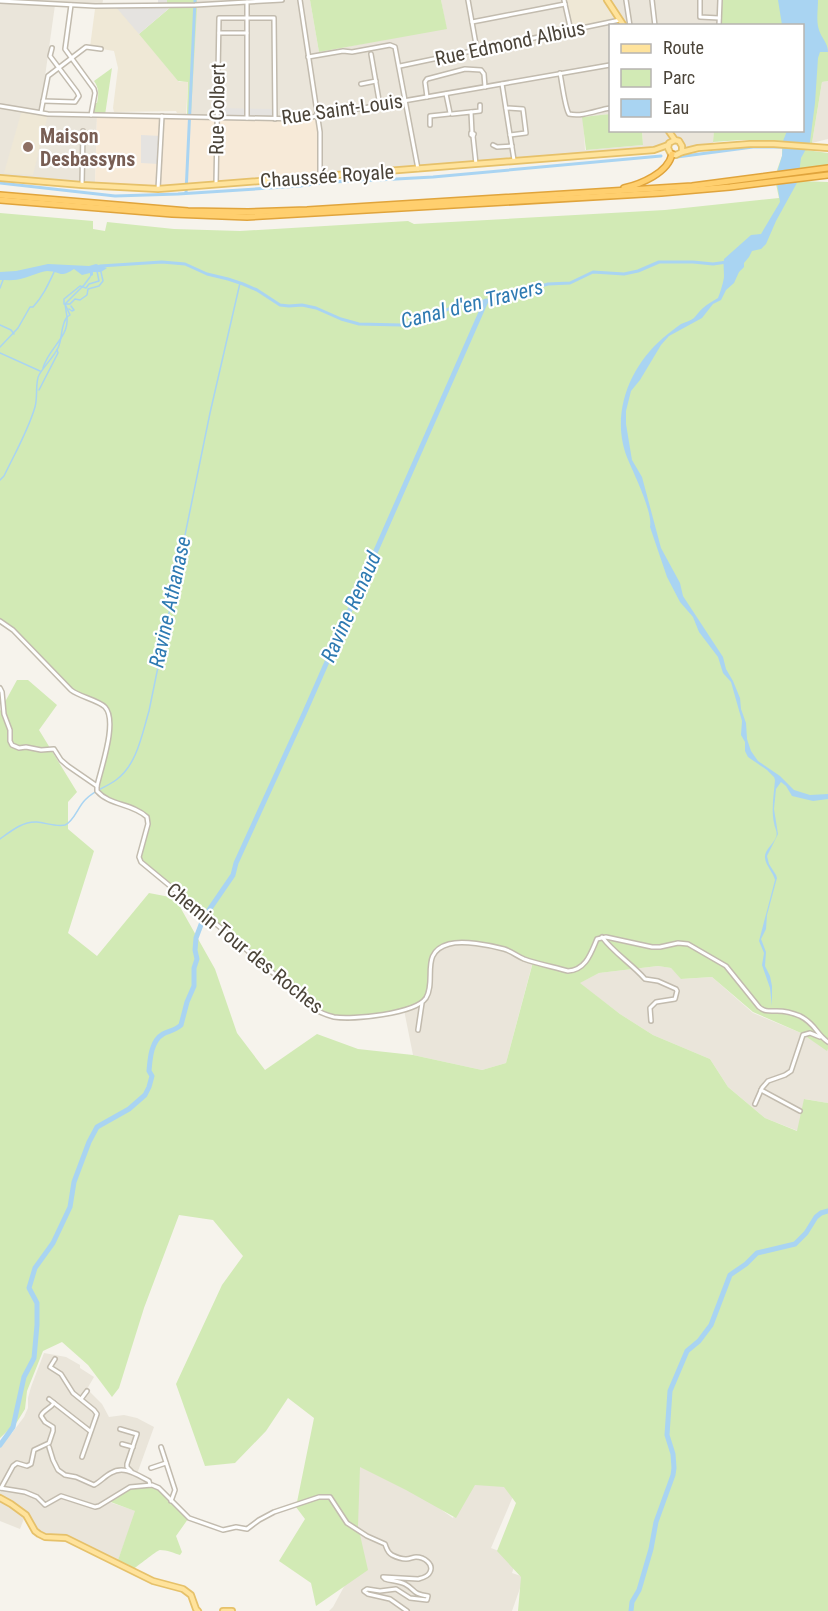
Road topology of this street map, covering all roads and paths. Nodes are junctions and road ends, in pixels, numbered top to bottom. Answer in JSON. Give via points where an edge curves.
{"nodes":[{"id":1,"x":164,"y":0,"type":"edge"},
{"id":2,"x":282,"y":0,"type":"edge"},
{"id":3,"x":300,"y":0,"type":"edge"},
{"id":4,"x":468,"y":0,"type":"edge"},
{"id":5,"x":607,"y":0,"type":"edge"},
{"id":6,"x":626,"y":0,"type":"edge"},
{"id":7,"x":652,"y":0,"type":"edge"},
{"id":8,"x":700,"y":0,"type":"edge"},
{"id":9,"x":720,"y":0,"type":"edge"},
{"id":10,"x":0,"y":1,"type":"edge"},
{"id":11,"x":241,"y":1,"type":"edge"},
{"id":12,"x":253,"y":1,"type":"edge"},
{"id":13,"x":39,"y":2,"type":"edge"},
{"id":14,"x":247,"y":2,"type":"junction"},
{"id":15,"x":565,"y":2,"type":"edge"},
{"id":16,"x":71,"y":5,"type":"junction"},
{"id":17,"x":164,"y":5,"type":"junction"},
{"id":18,"x":248,"y":18,"type":"junction"},
{"id":19,"x":628,"y":18,"type":"junction"},
{"id":20,"x":719,"y":18,"type":"junction"},
{"id":21,"x":472,"y":22,"type":"junction"},
{"id":22,"x":622,"y":23,"type":"edge"},
{"id":23,"x":630,"y":24,"type":"edge"},
{"id":24,"x":655,"y":24,"type":"edge"},
{"id":25,"x":719,"y":24,"type":"edge"},
{"id":26,"x":609,"y":25,"type":"edge"},
{"id":27,"x":571,"y":31,"type":"junction"},
{"id":28,"x":219,"y":33,"type":"junction"},
{"id":29,"x":248,"y":33,"type":"junction"},
{"id":30,"x":52,"y":48,"type":"dead end"},
{"id":31,"x":101,"y":49,"type":"dead end"},
{"id":32,"x":477,"y":50,"type":"junction"},
{"id":33,"x":371,"y":54,"type":"dead end"},
{"id":34,"x":308,"y":57,"type":"junction"},
{"id":35,"x":71,"y":59,"type":"junction"},
{"id":36,"x":609,"y":65,"type":"edge"},
{"id":37,"x":400,"y":66,"type":"junction"},
{"id":38,"x":58,"y":68,"type":"junction"},
{"id":39,"x":560,"y":74,"type":"junction"},
{"id":40,"x":376,"y":81,"type":"junction"},
{"id":41,"x":361,"y":84,"type":"dead end"},
{"id":42,"x":502,"y":84,"type":"junction"},
{"id":43,"x":485,"y":87,"type":"junction"},
{"id":44,"x":446,"y":94,"type":"junction"},
{"id":45,"x":427,"y":97,"type":"junction"},
{"id":46,"x":43,"y":101,"type":"junction"},
{"id":47,"x":406,"y":101,"type":"junction"},
{"id":48,"x":480,"y":105,"type":"dead end"},
{"id":49,"x":0,"y":106,"type":"edge"},
{"id":50,"x":380,"y":106,"type":"junction"},
{"id":51,"x":506,"y":108,"type":"junction"},
{"id":52,"x":609,"y":108,"type":"edge"},
{"id":53,"x":471,"y":112,"type":"junction"},
{"id":54,"x":41,"y":113,"type":"junction"},
{"id":55,"x":450,"y":114,"type":"junction"},
{"id":56,"x":91,"y":115,"type":"junction"},
{"id":57,"x":162,"y":116,"type":"junction"},
{"id":58,"x":317,"y":117,"type":"junction"},
{"id":59,"x":217,"y":118,"type":"junction"},
{"id":60,"x":247,"y":118,"type":"junction"},
{"id":61,"x":275,"y":119,"type":"junction"},
{"id":62,"x":430,"y":125,"type":"dead end"},
{"id":63,"x":83,"y":131,"type":"dead end"},
{"id":64,"x":668,"y":132,"type":"edge"},
{"id":65,"x":510,"y":135,"type":"junction"},
{"id":66,"x":671,"y":143,"type":"junction"},
{"id":67,"x":682,"y":144,"type":"junction"},
{"id":68,"x":494,"y":145,"type":"dead end"},
{"id":69,"x":512,"y":146,"type":"junction"},
{"id":70,"x":698,"y":148,"type":"junction"},
{"id":71,"x":654,"y":150,"type":"junction"},
{"id":72,"x":828,"y":150,"type":"edge"},
{"id":73,"x":682,"y":152,"type":"junction"},
{"id":74,"x":671,"y":154,"type":"junction"},
{"id":75,"x":514,"y":162,"type":"junction"},
{"id":76,"x":476,"y":165,"type":"junction"},
{"id":77,"x":828,"y":168,"type":"edge"},
{"id":78,"x":418,"y":169,"type":"junction"},
{"id":79,"x":827,"y":175,"type":"edge"},
{"id":80,"x":320,"y":177,"type":"junction"},
{"id":81,"x":0,"y":178,"type":"edge"},
{"id":82,"x":770,"y":179,"type":"junction"},
{"id":83,"x":216,"y":184,"type":"junction"},
{"id":84,"x":82,"y":185,"type":"junction"},
{"id":85,"x":158,"y":189,"type":"junction"},
{"id":86,"x":604,"y":191,"type":"junction"},
{"id":87,"x":0,"y":195,"type":"edge"},
{"id":88,"x":0,"y":200,"type":"edge"},
{"id":89,"x":0,"y":621,"type":"edge"},
{"id":90,"x":0,"y":688,"type":"edge"},
{"id":91,"x":97,"y":786,"type":"junction"},
{"id":92,"x":602,"y":937,"type":"junction"},
{"id":93,"x":422,"y":1003,"type":"junction"},
{"id":94,"x":651,"y":1021,"type":"dead end"},
{"id":95,"x":418,"y":1030,"type":"dead end"},
{"id":96,"x":822,"y":1037,"type":"junction"},
{"id":97,"x":828,"y":1042,"type":"edge"},
{"id":98,"x":761,"y":1089,"type":"junction"},
{"id":99,"x":755,"y":1104,"type":"dead end"},
{"id":100,"x":800,"y":1111,"type":"dead end"},
{"id":101,"x":55,"y":1359,"type":"dead end"},
{"id":102,"x":87,"y":1392,"type":"dead end"},
{"id":103,"x":49,"y":1399,"type":"dead end"},
{"id":104,"x":81,"y":1399,"type":"junction"},
{"id":105,"x":54,"y":1403,"type":"junction"},
{"id":106,"x":120,"y":1429,"type":"dead end"},
{"id":107,"x":90,"y":1431,"type":"junction"},
{"id":108,"x":122,"y":1444,"type":"dead end"},
{"id":109,"x":49,"y":1447,"type":"dead end"},
{"id":110,"x":133,"y":1447,"type":"junction"},
{"id":111,"x":161,"y":1447,"type":"dead end"},
{"id":112,"x":81,"y":1457,"type":"dead end"},
{"id":113,"x":166,"y":1463,"type":"junction"},
{"id":114,"x":151,"y":1468,"type":"dead end"},
{"id":115,"x":135,"y":1474,"type":"junction"},
{"id":116,"x":150,"y":1485,"type":"junction"},
{"id":117,"x":1,"y":1488,"type":"edge"},
{"id":118,"x":0,"y":1498,"type":"edge"},
{"id":119,"x":171,"y":1501,"type":"junction"},
{"id":120,"x":198,"y":1611,"type":"edge"},
{"id":121,"x":223,"y":1611,"type":"edge"},
{"id":122,"x":232,"y":1611,"type":"edge"},
{"id":123,"x":407,"y":1611,"type":"edge"}],
"edges":[{"from":1,"to":17,"type":"street"},
{"from":2,"to":12,"type":"street"},
{"from":3,"to":34,"type":"street"},
{"from":4,"to":21,"type":"street"},
{"from":5,"to":22,"type":"main road"},
{"from":6,"to":19,"type":"street"},
{"from":7,"to":24,"type":"street"},
{"from":8,"to":20,"type":"street","via":[[700,17]]},
{"from":9,"to":20,"type":"street"},
{"from":10,"to":13,"type":"street"},
{"from":11,"to":14,"type":"street"},
{"from":11,"to":17,"type":"street"},
{"from":12,"to":14,"type":"street"},
{"from":13,"to":16,"type":"street"},
{"from":14,"to":18,"type":"street"},
{"from":15,"to":21,"type":"street"},
{"from":15,"to":27,"type":"street"},
{"from":16,"to":17,"type":"street"},
{"from":16,"to":35,"type":"street","via":[[65,49]]},
{"from":18,"to":28,"type":"street","name":"Rue Colbert","via":[[219,18]]},
{"from":18,"to":29,"type":"street"},
{"from":18,"to":61,"type":"street","via":[[274,18]]},
{"from":19,"to":22,"type":"street","name":"Rue Edmond Albius"},
{"from":19,"to":23,"type":"street"},
{"from":20,"to":25,"type":"street"},
{"from":21,"to":32,"type":"street"},
{"from":26,"to":27,"type":"street","name":"Rue Edmond Albius"},
{"from":27,"to":32,"type":"street","name":"Rue Edmond Albius"},
{"from":28,"to":29,"type":"street"},
{"from":28,"to":59,"type":"street","name":"Rue Colbert"},
{"from":29,"to":60,"type":"street"},
{"from":30,"to":38,"type":"street","via":[[50,56]]},
{"from":31,"to":35,"type":"street","via":[[86,47]]},
{"from":32,"to":37,"type":"street","name":"Rue Edmond Albius"},
{"from":33,"to":40,"type":"street"},
{"from":34,"to":37,"type":"street","via":[[390,45],[396,49]]},
{"from":34,"to":58,"type":"street"},
{"from":35,"to":38,"type":"street"},
{"from":35,"to":56,"type":"street","via":[[94,89]]},
{"from":36,"to":39,"type":"street","name":"Rue Saint-Louis"},
{"from":37,"to":47,"type":"street"},
{"from":38,"to":46,"type":"street","via":[[48,76]]},
{"from":38,"to":46,"type":"street","via":[[77,92],[78,100]]},
{"from":39,"to":42,"type":"street","name":"Rue Saint-Louis"},
{"from":39,"to":52,"type":"street","via":[[569,114]]},
{"from":40,"to":41,"type":"street"},
{"from":40,"to":50,"type":"street"},
{"from":42,"to":43,"type":"street","name":"Rue Saint-Louis"},
{"from":42,"to":51,"type":"street"},
{"from":43,"to":44,"type":"street","name":"Rue Saint-Louis"},
{"from":43,"to":45,"type":"street","via":[[481,70],[465,69],[428,79]]},
{"from":44,"to":45,"type":"street","name":"Rue Saint-Louis"},
{"from":44,"to":55,"type":"street"},
{"from":45,"to":47,"type":"street","name":"Rue Saint-Louis"},
{"from":46,"to":54,"type":"street"},
{"from":47,"to":50,"type":"street","name":"Rue Saint-Louis"},
{"from":47,"to":78,"type":"street"},
{"from":48,"to":53,"type":"street","via":[[480,111]]},
{"from":49,"to":54,"type":"street","name":"Rue Saint-Louis"},
{"from":50,"to":58,"type":"street","name":"Rue Saint-Louis"},
{"from":51,"to":65,"type":"street"},
{"from":51,"to":65,"type":"street","via":[[523,109],[526,133]]},
{"from":53,"to":55,"type":"street"},
{"from":53,"to":76,"type":"street"},
{"from":54,"to":56,"type":"street","name":"Rue Saint-Louis"},
{"from":55,"to":62,"type":"street","via":[[430,116]]},
{"from":56,"to":57,"type":"street","name":"Rue Saint-Louis"},
{"from":57,"to":59,"type":"street","name":"Rue Saint-Louis"},
{"from":57,"to":85,"type":"street"},
{"from":58,"to":61,"type":"street","name":"Rue Saint-Louis"},
{"from":58,"to":80,"type":"street","via":[[321,136]]},
{"from":59,"to":60,"type":"street","name":"Rue Saint-Louis"},
{"from":59,"to":83,"type":"street","name":"Rue Colbert"},
{"from":60,"to":61,"type":"street","name":"Rue Saint-Louis"},
{"from":63,"to":84,"type":"street"},
{"from":64,"to":66,"type":"main road"},
{"from":65,"to":69,"type":"street"},
{"from":66,"to":67,"type":"main road"},
{"from":66,"to":71,"type":"main road","name":"Chaussée Royale"},
{"from":66,"to":74,"type":"main road"},
{"from":67,"to":70,"type":"main road"},
{"from":67,"to":73,"type":"main road"},
{"from":68,"to":69,"type":"street"},
{"from":69,"to":75,"type":"street"},
{"from":70,"to":72,"type":"main road","via":[[774,144]]},
{"from":70,"to":73,"type":"main road"},
{"from":71,"to":74,"type":"main road","name":"Chaussée Royale"},
{"from":71,"to":75,"type":"main road","name":"Chaussée Royale"},
{"from":73,"to":74,"type":"main road"},
{"from":74,"to":86,"type":"highway","via":[[671,160],[645,181]]},
{"from":75,"to":76,"type":"main road","name":"Chaussée Royale"},
{"from":76,"to":78,"type":"main road","name":"Chaussée Royale"},
{"from":77,"to":82,"type":"highway"},
{"from":78,"to":80,"type":"main road","name":"Chaussée Royale"},
{"from":79,"to":82,"type":"highway"},
{"from":80,"to":83,"type":"main road","name":"Chaussée Royale"},
{"from":81,"to":84,"type":"main road","name":"Chaussée Royale"},
{"from":82,"to":86,"type":"highway"},
{"from":82,"to":88,"type":"highway","via":[[650,194],[247,217]]},
{"from":83,"to":85,"type":"main road","name":"Chaussée Royale"},
{"from":84,"to":85,"type":"main road","name":"Chaussée Royale"},
{"from":86,"to":87,"type":"highway","via":[[248,212]]},
{"from":89,"to":91,"type":"street","via":[[77,695],[107,708],[110,730]]},
{"from":90,"to":91,"type":"street","via":[[12,745],[54,749],[61,760]]},
{"from":91,"to":93,"type":"street","name":"Chemin Tour des Roches","via":[[103,797],[147,817],[141,862],[312,1008],[335,1017],[361,1017],[414,1008]]},
{"from":92,"to":93,"type":"street","via":[[597,939],[588,961],[573,971],[522,958],[505,949],[462,942],[442,946],[430,963],[429,991]]},
{"from":92,"to":94,"type":"street","via":[[645,979],[676,989],[675,999],[656,1002],[650,1008]]},
{"from":92,"to":96,"type":"street","via":[[652,947],[688,944],[726,966],[763,1011],[797,1015],[811,1022]]},
{"from":93,"to":95,"type":"street"},
{"from":96,"to":97,"type":"street"},
{"from":96,"to":98,"type":"street","via":[[803,1035],[791,1071],[768,1081]]},
{"from":98,"to":99,"type":"street"},
{"from":98,"to":100,"type":"street"},
{"from":101,"to":104,"type":"street","via":[[50,1367],[61,1374]]},
{"from":102,"to":104,"type":"street"},
{"from":103,"to":105,"type":"street"},
{"from":104,"to":107,"type":"street","via":[[97,1414]]},
{"from":105,"to":107,"type":"street"},
{"from":105,"to":117,"type":"street","via":[[41,1416],[53,1427],[49,1443],[34,1450],[31,1464],[13,1466]]},
{"from":106,"to":110,"type":"street","via":[[137,1434]]},
{"from":107,"to":112,"type":"street"},
{"from":108,"to":110,"type":"street"},
{"from":109,"to":115,"type":"street","via":[[58,1470],[92,1485],[117,1470]]},
{"from":110,"to":115,"type":"street","via":[[127,1466]]},
{"from":111,"to":113,"type":"street"},
{"from":113,"to":114,"type":"street"},
{"from":113,"to":119,"type":"street","via":[[175,1490]]},
{"from":115,"to":116,"type":"street"},
{"from":116,"to":117,"type":"street","via":[[130,1487],[95,1507],[61,1496],[45,1505],[25,1492]]},
{"from":116,"to":119,"type":"street","via":[[159,1488]]},
{"from":118,"to":120,"type":"main road","via":[[26,1515],[39,1534],[66,1538],[153,1581],[183,1589],[191,1595]]},
{"from":119,"to":123,"type":"street","via":[[189,1518],[223,1530],[247,1529],[274,1512],[330,1497],[347,1523],[385,1544],[392,1555],[423,1558],[431,1566],[428,1575],[418,1579],[383,1577],[408,1585],[418,1595],[428,1596],[427,1600],[410,1598],[396,1589],[364,1591],[390,1599]]},
{"from":121,"to":122,"type":"main road"}]}
